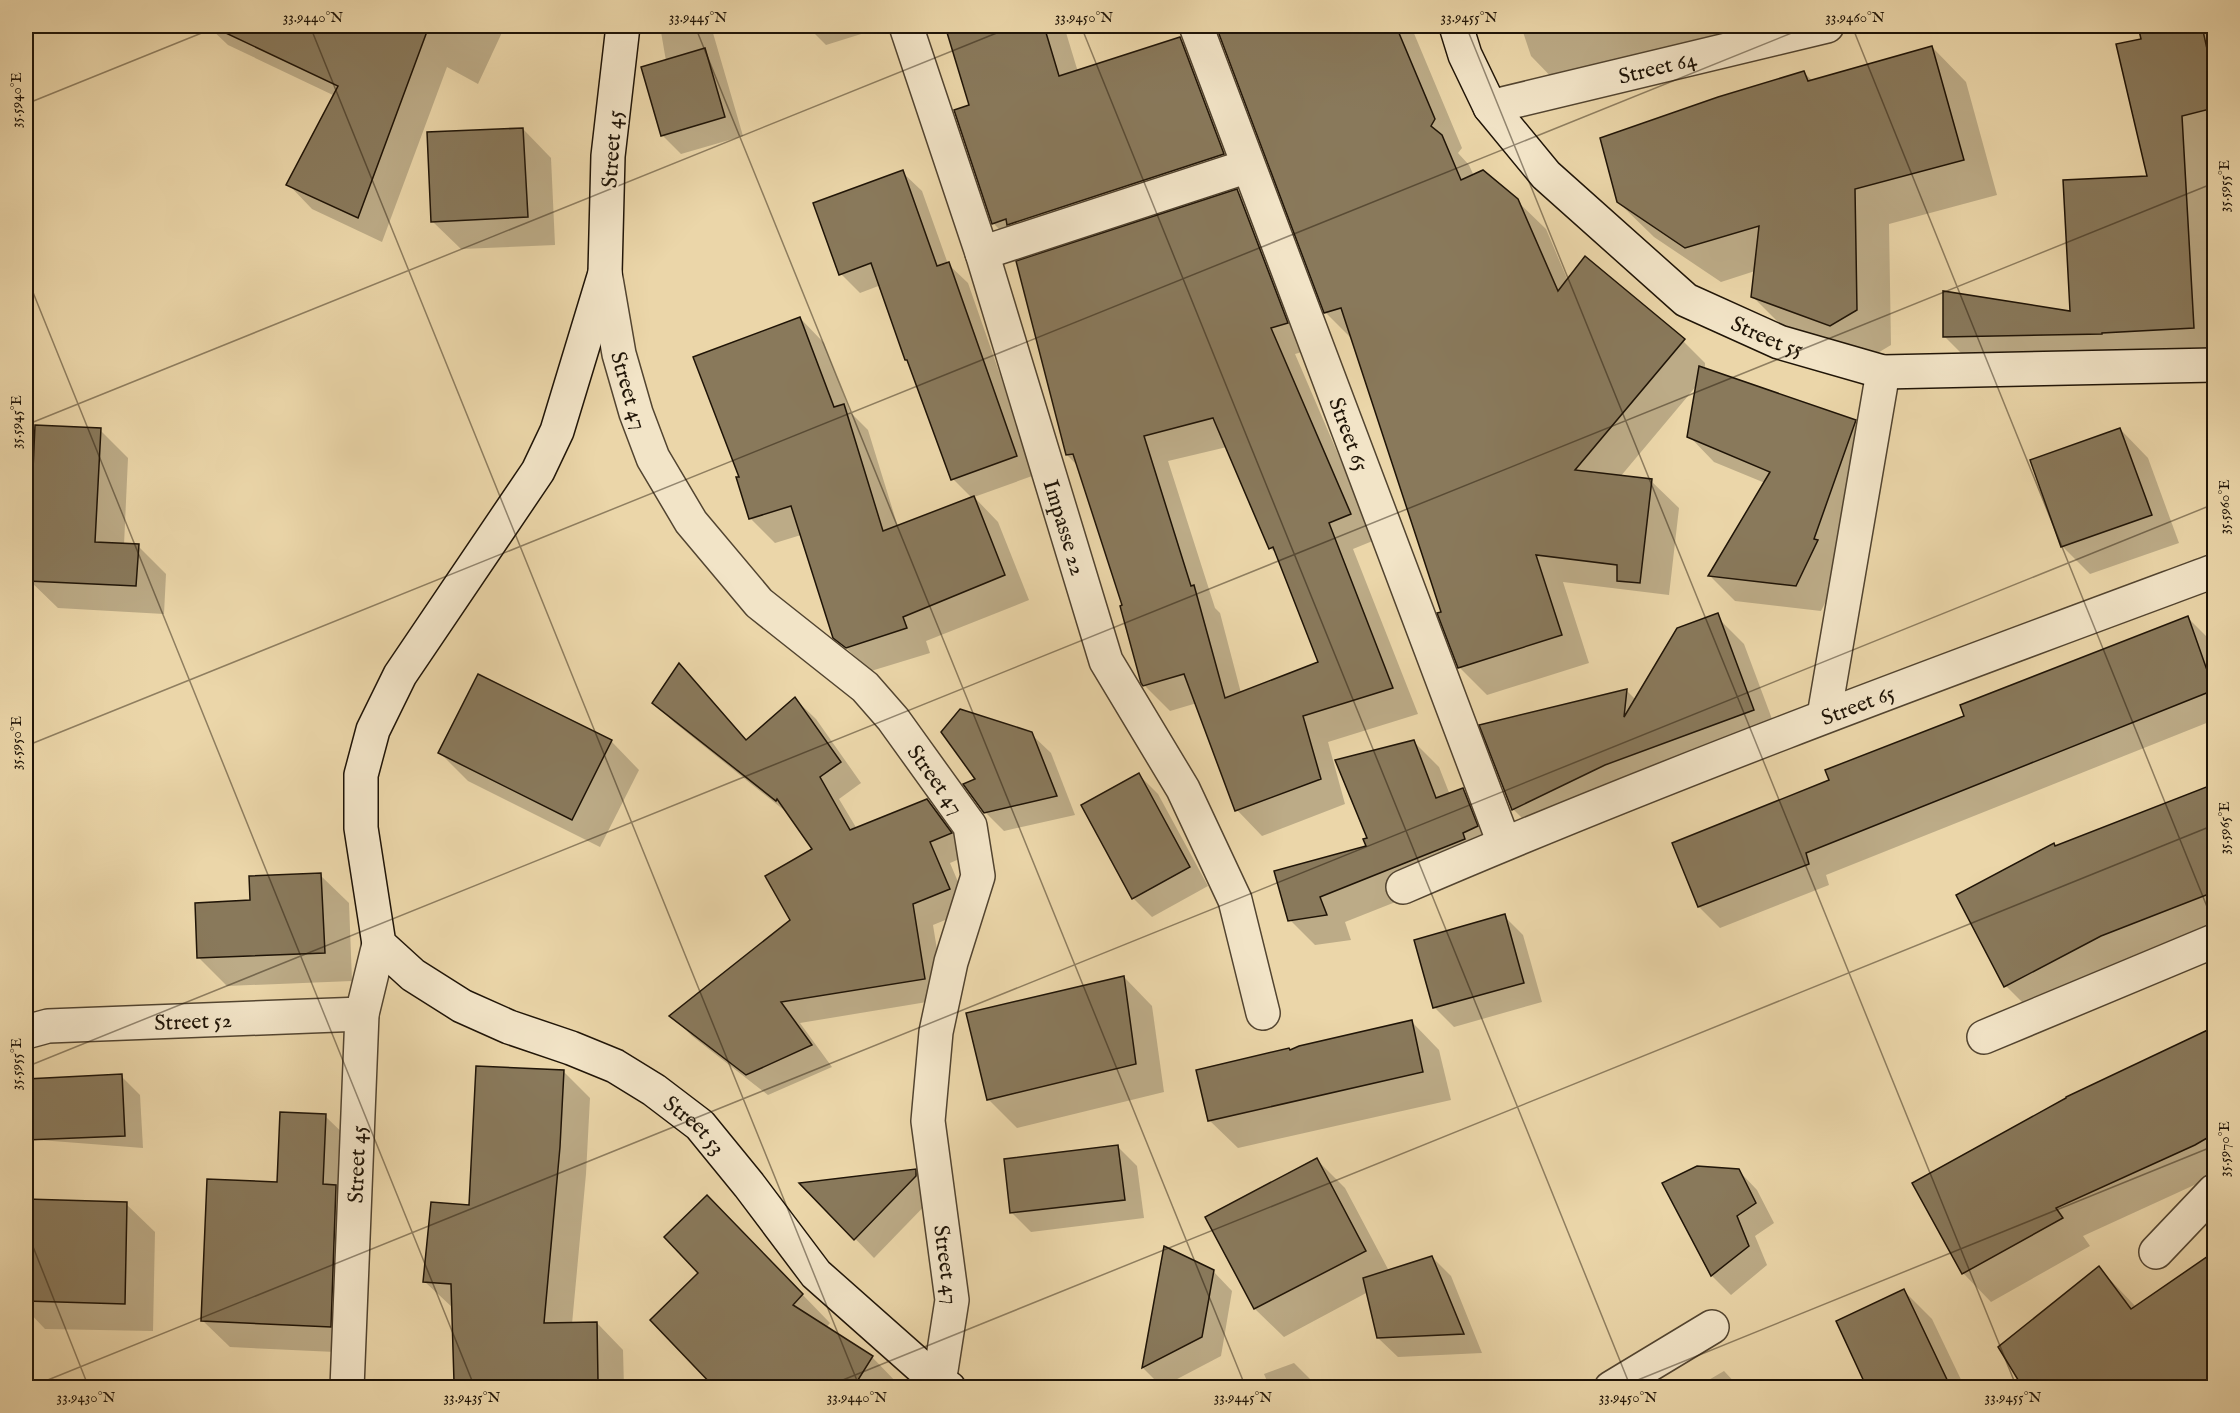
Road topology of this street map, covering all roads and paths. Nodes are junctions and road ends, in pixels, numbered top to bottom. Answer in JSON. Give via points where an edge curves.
{"nodes":[{"id":1,"x":623,"y":26,"type":"edge"},
{"id":2,"x":906,"y":26,"type":"edge"},
{"id":3,"x":1196,"y":26,"type":"edge"},
{"id":4,"x":1456,"y":26,"type":"edge"},
{"id":5,"x":1827,"y":26,"type":"edge"},
{"id":6,"x":1490,"y":107,"type":"junction"},
{"id":7,"x":1248,"y":166,"type":"junction"},
{"id":8,"x":982,"y":253,"type":"junction"},
{"id":9,"x":605,"y":273,"type":"junction"},
{"id":10,"x":2214,"y":365,"type":"edge"},
{"id":11,"x":1883,"y":372,"type":"junction"},
{"id":12,"x":2214,"y":571,"type":"edge"},
{"id":13,"x":1824,"y":716,"type":"junction"},
{"id":14,"x":1504,"y":843,"type":"junction"},
{"id":15,"x":1402,"y":887,"type":"dead end"},
{"id":16,"x":2214,"y":941,"type":"edge"},
{"id":17,"x":379,"y":944,"type":"junction"},
{"id":18,"x":1263,"y":1013,"type":"dead end"},
{"id":19,"x":363,"y":1014,"type":"junction"},
{"id":20,"x":26,"y":1032,"type":"edge"},
{"id":21,"x":1984,"y":1037,"type":"dead end"},
{"id":22,"x":2214,"y":1191,"type":"edge"},
{"id":23,"x":2156,"y":1252,"type":"dead end"},
{"id":24,"x":1712,"y":1327,"type":"dead end"},
{"id":25,"x":942,"y":1386,"type":"edge"},
{"id":26,"x":347,"y":1388,"type":"edge"},
{"id":27,"x":1611,"y":1388,"type":"edge"}],
"edges":[{"from":1,"to":9,"type":"street","name":"Street 45","via":[[608,156]]},
{"from":2,"to":8,"type":"street","name":"Impasse 22"},
{"from":3,"to":7,"type":"street","name":"Street 65"},
{"from":4,"to":6,"type":"street","name":"Street 55"},
{"from":5,"to":6,"type":"street","name":"Street 64"},
{"from":6,"to":11,"type":"street","name":"Street 55","via":[[1546,175],[1686,300],[1779,342]]},
{"from":7,"to":8,"type":"street"},
{"from":7,"to":14,"type":"street","name":"Street 65"},
{"from":8,"to":18,"type":"street","name":"Impasse 22","via":[[1106,661],[1183,789],[1235,900]]},
{"from":9,"to":17,"type":"street","via":[[570,394],[538,471],[400,675],[374,730],[361,775],[361,828]]},
{"from":9,"to":25,"type":"street","name":"Street 47","via":[[619,354],[636,413],[653,458],[691,522],[759,603],[865,687],[970,826],[978,876],[951,962],[936,1032],[928,1121],[952,1300]]},
{"from":10,"to":11,"type":"street","name":"Street 55"},
{"from":11,"to":13,"type":"street"},
{"from":12,"to":13,"type":"street","name":"Street 65"},
{"from":13,"to":14,"type":"street","name":"Street 65"},
{"from":14,"to":15,"type":"street","name":"Street 65"},
{"from":16,"to":21,"type":"street"},
{"from":17,"to":19,"type":"street","name":"Street 45"},
{"from":17,"to":25,"type":"street","name":"Street 53","via":[[413,975],[462,1006],[615,1066],[699,1125],[816,1274]]},
{"from":19,"to":20,"type":"street","name":"Street 52","via":[[48,1026]]},
{"from":19,"to":26,"type":"street","name":"Street 45"},
{"from":22,"to":23,"type":"street"},
{"from":24,"to":27,"type":"street"}]}
